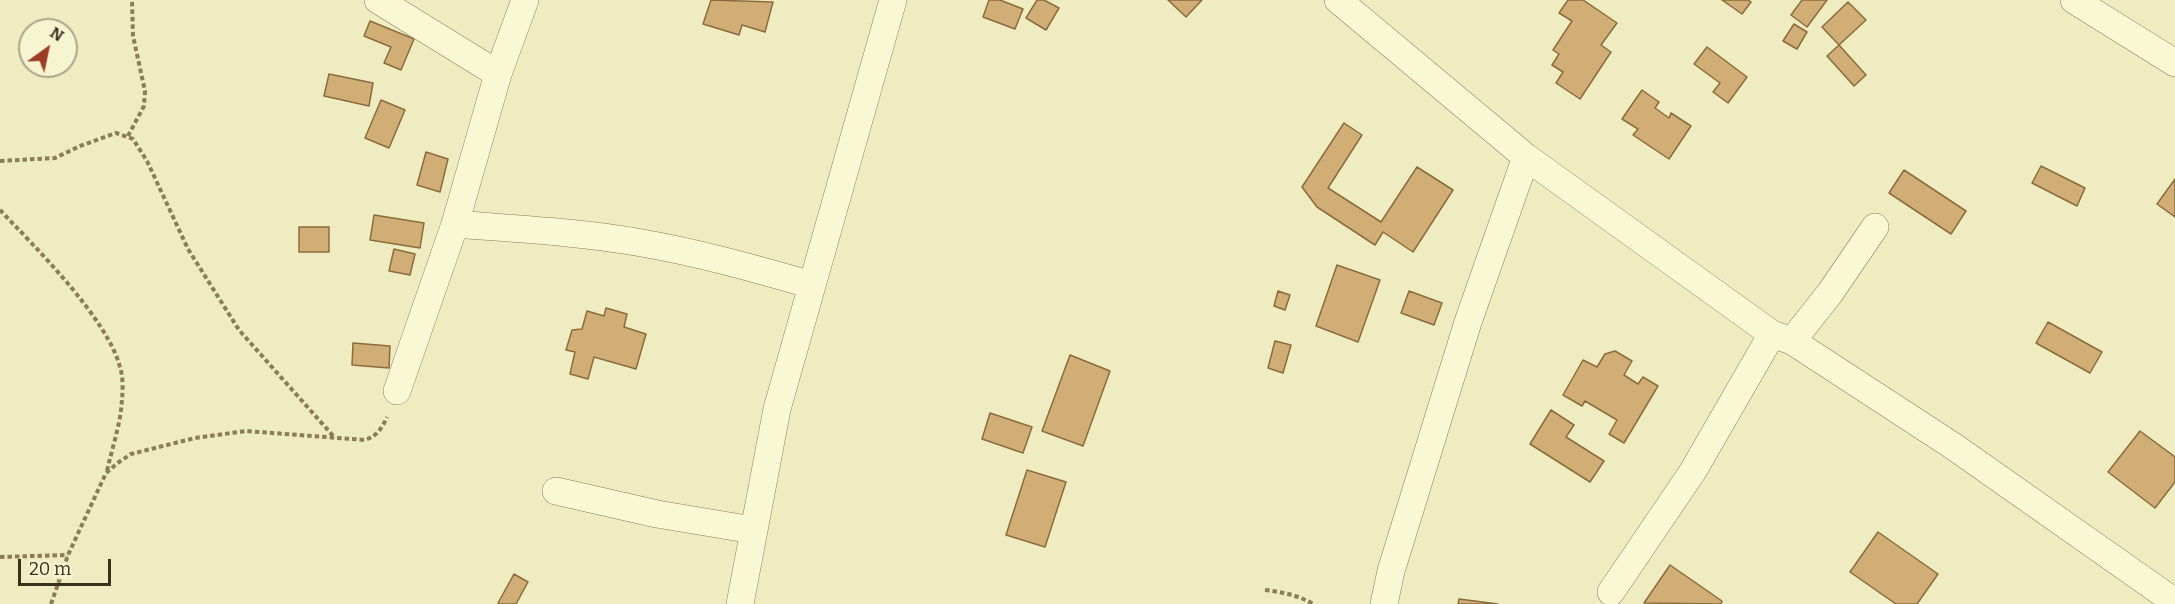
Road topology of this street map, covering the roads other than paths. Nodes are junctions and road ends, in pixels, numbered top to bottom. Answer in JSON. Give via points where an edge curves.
{"nodes":[{"id":1,"x":378,"y":0,"type":"edge"},
{"id":2,"x":525,"y":0,"type":"edge"},
{"id":3,"x":893,"y":0,"type":"edge"},
{"id":4,"x":1338,"y":0,"type":"edge"},
{"id":5,"x":2074,"y":0,"type":"edge"},
{"id":6,"x":2175,"y":63,"type":"edge"},
{"id":7,"x":498,"y":74,"type":"junction"},
{"id":8,"x":1526,"y":157,"type":"junction"},
{"id":9,"x":454,"y":224,"type":"junction"},
{"id":10,"x":1875,"y":227,"type":"dead end"},
{"id":11,"x":812,"y":285,"type":"junction"},
{"id":12,"x":1782,"y":338,"type":"junction"},
{"id":13,"x":397,"y":392,"type":"road end"},
{"id":14,"x":556,"y":491,"type":"dead end"},
{"id":15,"x":753,"y":530,"type":"junction"},
{"id":16,"x":1611,"y":592,"type":"dead end"},
{"id":17,"x":2175,"y":602,"type":"edge"},
{"id":18,"x":740,"y":604,"type":"edge"},
{"id":19,"x":1384,"y":604,"type":"edge"}],
"edges":[{"from":1,"to":7,"type":"street"},
{"from":2,"to":7,"type":"street"},
{"from":3,"to":11,"type":"street"},
{"from":4,"to":8,"type":"street"},
{"from":5,"to":6,"type":"street"},
{"from":7,"to":9,"type":"street"},
{"from":8,"to":12,"type":"street"},
{"from":8,"to":19,"type":"street","via":[[1468,322]]},
{"from":9,"to":11,"type":"street","via":[[642,243]]},
{"from":9,"to":13,"type":"street"},
{"from":10,"to":12,"type":"street","via":[[1830,293]]},
{"from":11,"to":15,"type":"street","via":[[777,409]]},
{"from":12,"to":16,"type":"street"},
{"from":12,"to":17,"type":"street","via":[[1953,446]]},
{"from":14,"to":15,"type":"street"},
{"from":15,"to":18,"type":"street"}]}
